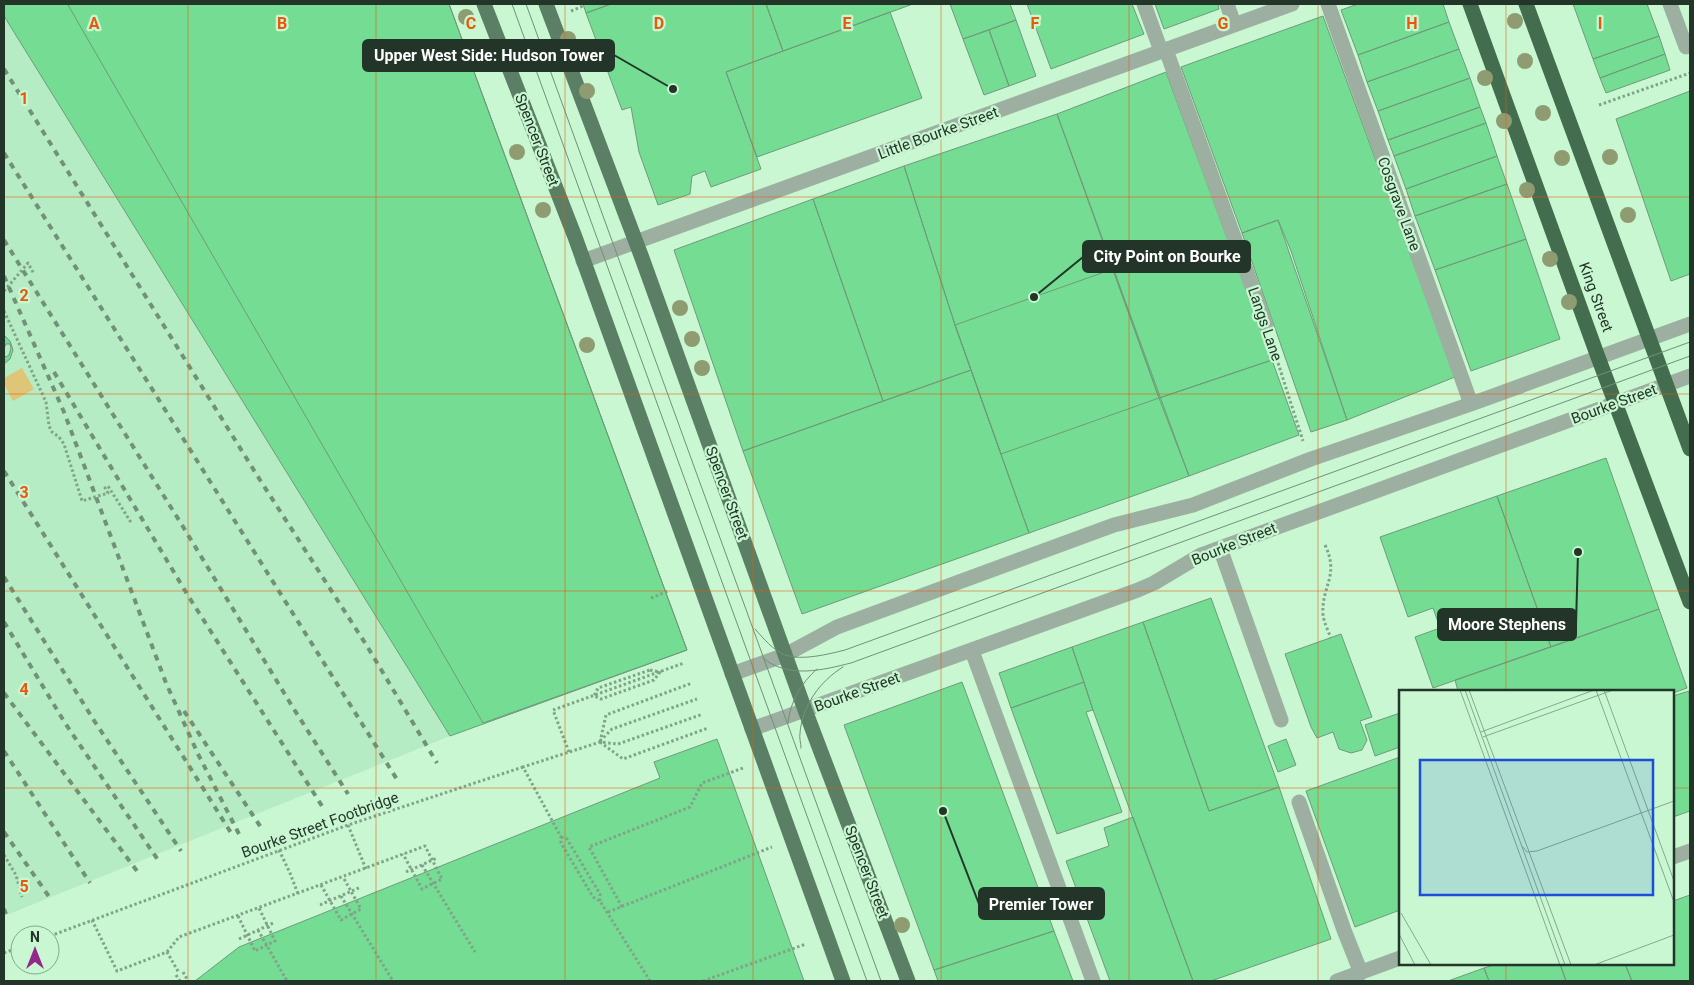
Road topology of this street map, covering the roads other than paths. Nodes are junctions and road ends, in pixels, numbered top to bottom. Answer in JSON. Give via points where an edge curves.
{"nodes":[{"id":1,"x":484,"y":4,"type":"edge"},
{"id":2,"x":546,"y":4,"type":"edge"},
{"id":3,"x":1144,"y":4,"type":"edge"},
{"id":4,"x":1227,"y":4,"type":"edge"},
{"id":5,"x":1292,"y":4,"type":"edge"},
{"id":6,"x":1328,"y":4,"type":"edge"},
{"id":7,"x":1470,"y":4,"type":"edge"},
{"id":8,"x":1526,"y":4,"type":"edge"},
{"id":9,"x":1670,"y":4,"type":"edge"},
{"id":10,"x":1234,"y":24,"type":"junction"},
{"id":11,"x":1686,"y":47,"type":"dead end"},
{"id":12,"x":1163,"y":51,"type":"junction"},
{"id":13,"x":636,"y":242,"type":"junction"},
{"id":14,"x":583,"y":261,"type":"junction"},
{"id":15,"x":1690,"y":324,"type":"edge"},
{"id":16,"x":1266,"y":325,"type":"road end"},
{"id":17,"x":1650,"y":338,"type":"junction"},
{"id":18,"x":1598,"y":357,"type":"junction"},
{"id":19,"x":1690,"y":376,"type":"edge"},
{"id":20,"x":1667,"y":384,"type":"junction"},
{"id":21,"x":1616,"y":403,"type":"junction"},
{"id":22,"x":1471,"y":404,"type":"junction"},
{"id":23,"x":1690,"y":449,"type":"edge"},
{"id":24,"x":1220,"y":548,"type":"junction"},
{"id":25,"x":1690,"y":602,"type":"edge"},
{"id":26,"x":972,"y":650,"type":"junction"},
{"id":27,"x":785,"y":655,"type":"junction"},
{"id":28,"x":732,"y":674,"type":"junction"},
{"id":29,"x":805,"y":710,"type":"junction"},
{"id":30,"x":1281,"y":720,"type":"dead end"},
{"id":31,"x":752,"y":729,"type":"junction"},
{"id":32,"x":1299,"y":802,"type":"dead end"},
{"id":33,"x":1690,"y":851,"type":"edge"},
{"id":34,"x":1674,"y":857,"type":"edge"},
{"id":35,"x":1399,"y":958,"type":"edge"},
{"id":36,"x":1361,"y":973,"type":"junction"},
{"id":37,"x":843,"y":981,"type":"edge"},
{"id":38,"x":908,"y":981,"type":"edge"},
{"id":39,"x":1093,"y":981,"type":"edge"},
{"id":40,"x":1337,"y":981,"type":"edge"}],
"edges":[{"from":1,"to":14,"type":"main road","name":"Spencer Street"},
{"from":2,"to":13,"type":"main road","name":"Spencer Street"},
{"from":3,"to":12,"type":"street","name":"Langs Lane"},
{"from":4,"to":10,"type":"street"},
{"from":5,"to":10,"type":"street","name":"Little Bourke Street"},
{"from":6,"to":22,"type":"street","name":"Cosgrave Lane"},
{"from":7,"to":18,"type":"highway","name":"King Street"},
{"from":8,"to":17,"type":"highway"},
{"from":9,"to":11,"type":"street"},
{"from":10,"to":12,"type":"street","name":"Little Bourke Street"},
{"from":12,"to":13,"type":"street","name":"Little Bourke Street"},
{"from":12,"to":16,"type":"street","name":"Langs Lane"},
{"from":13,"to":14,"type":"street","name":"Little Bourke Street"},
{"from":13,"to":27,"type":"main road","name":"Spencer Street"},
{"from":14,"to":28,"type":"main road","name":"Spencer Street"},
{"from":15,"to":17,"type":"street"},
{"from":17,"to":18,"type":"street"},
{"from":17,"to":20,"type":"highway"},
{"from":18,"to":21,"type":"highway","name":"King Street"},
{"from":18,"to":22,"type":"street"},
{"from":19,"to":20,"type":"street","name":"Bourke Street"},
{"from":20,"to":21,"type":"street","name":"Bourke Street"},
{"from":20,"to":23,"type":"highway"},
{"from":21,"to":24,"type":"street","name":"Bourke Street"},
{"from":21,"to":25,"type":"highway","name":"King Street"},
{"from":22,"to":27,"type":"street","via":[[1311,459],[1193,505],[1114,526],[837,626]]},
{"from":24,"to":26,"type":"street","name":"Bourke Street","via":[[1201,555],[1154,583]]},
{"from":24,"to":30,"type":"street"},
{"from":26,"to":29,"type":"street","name":"Bourke Street"},
{"from":26,"to":39,"type":"street"},
{"from":27,"to":28,"type":"street"},
{"from":27,"to":29,"type":"main road","name":"Spencer Street"},
{"from":28,"to":31,"type":"main road","name":"Spencer Street"},
{"from":29,"to":31,"type":"street","name":"Bourke Street"},
{"from":29,"to":38,"type":"main road","name":"Spencer Street"},
{"from":31,"to":37,"type":"main road","name":"Spencer Street"},
{"from":32,"to":36,"type":"street"},
{"from":33,"to":34,"type":"street"},
{"from":35,"to":36,"type":"street"},
{"from":36,"to":40,"type":"street"}]}
